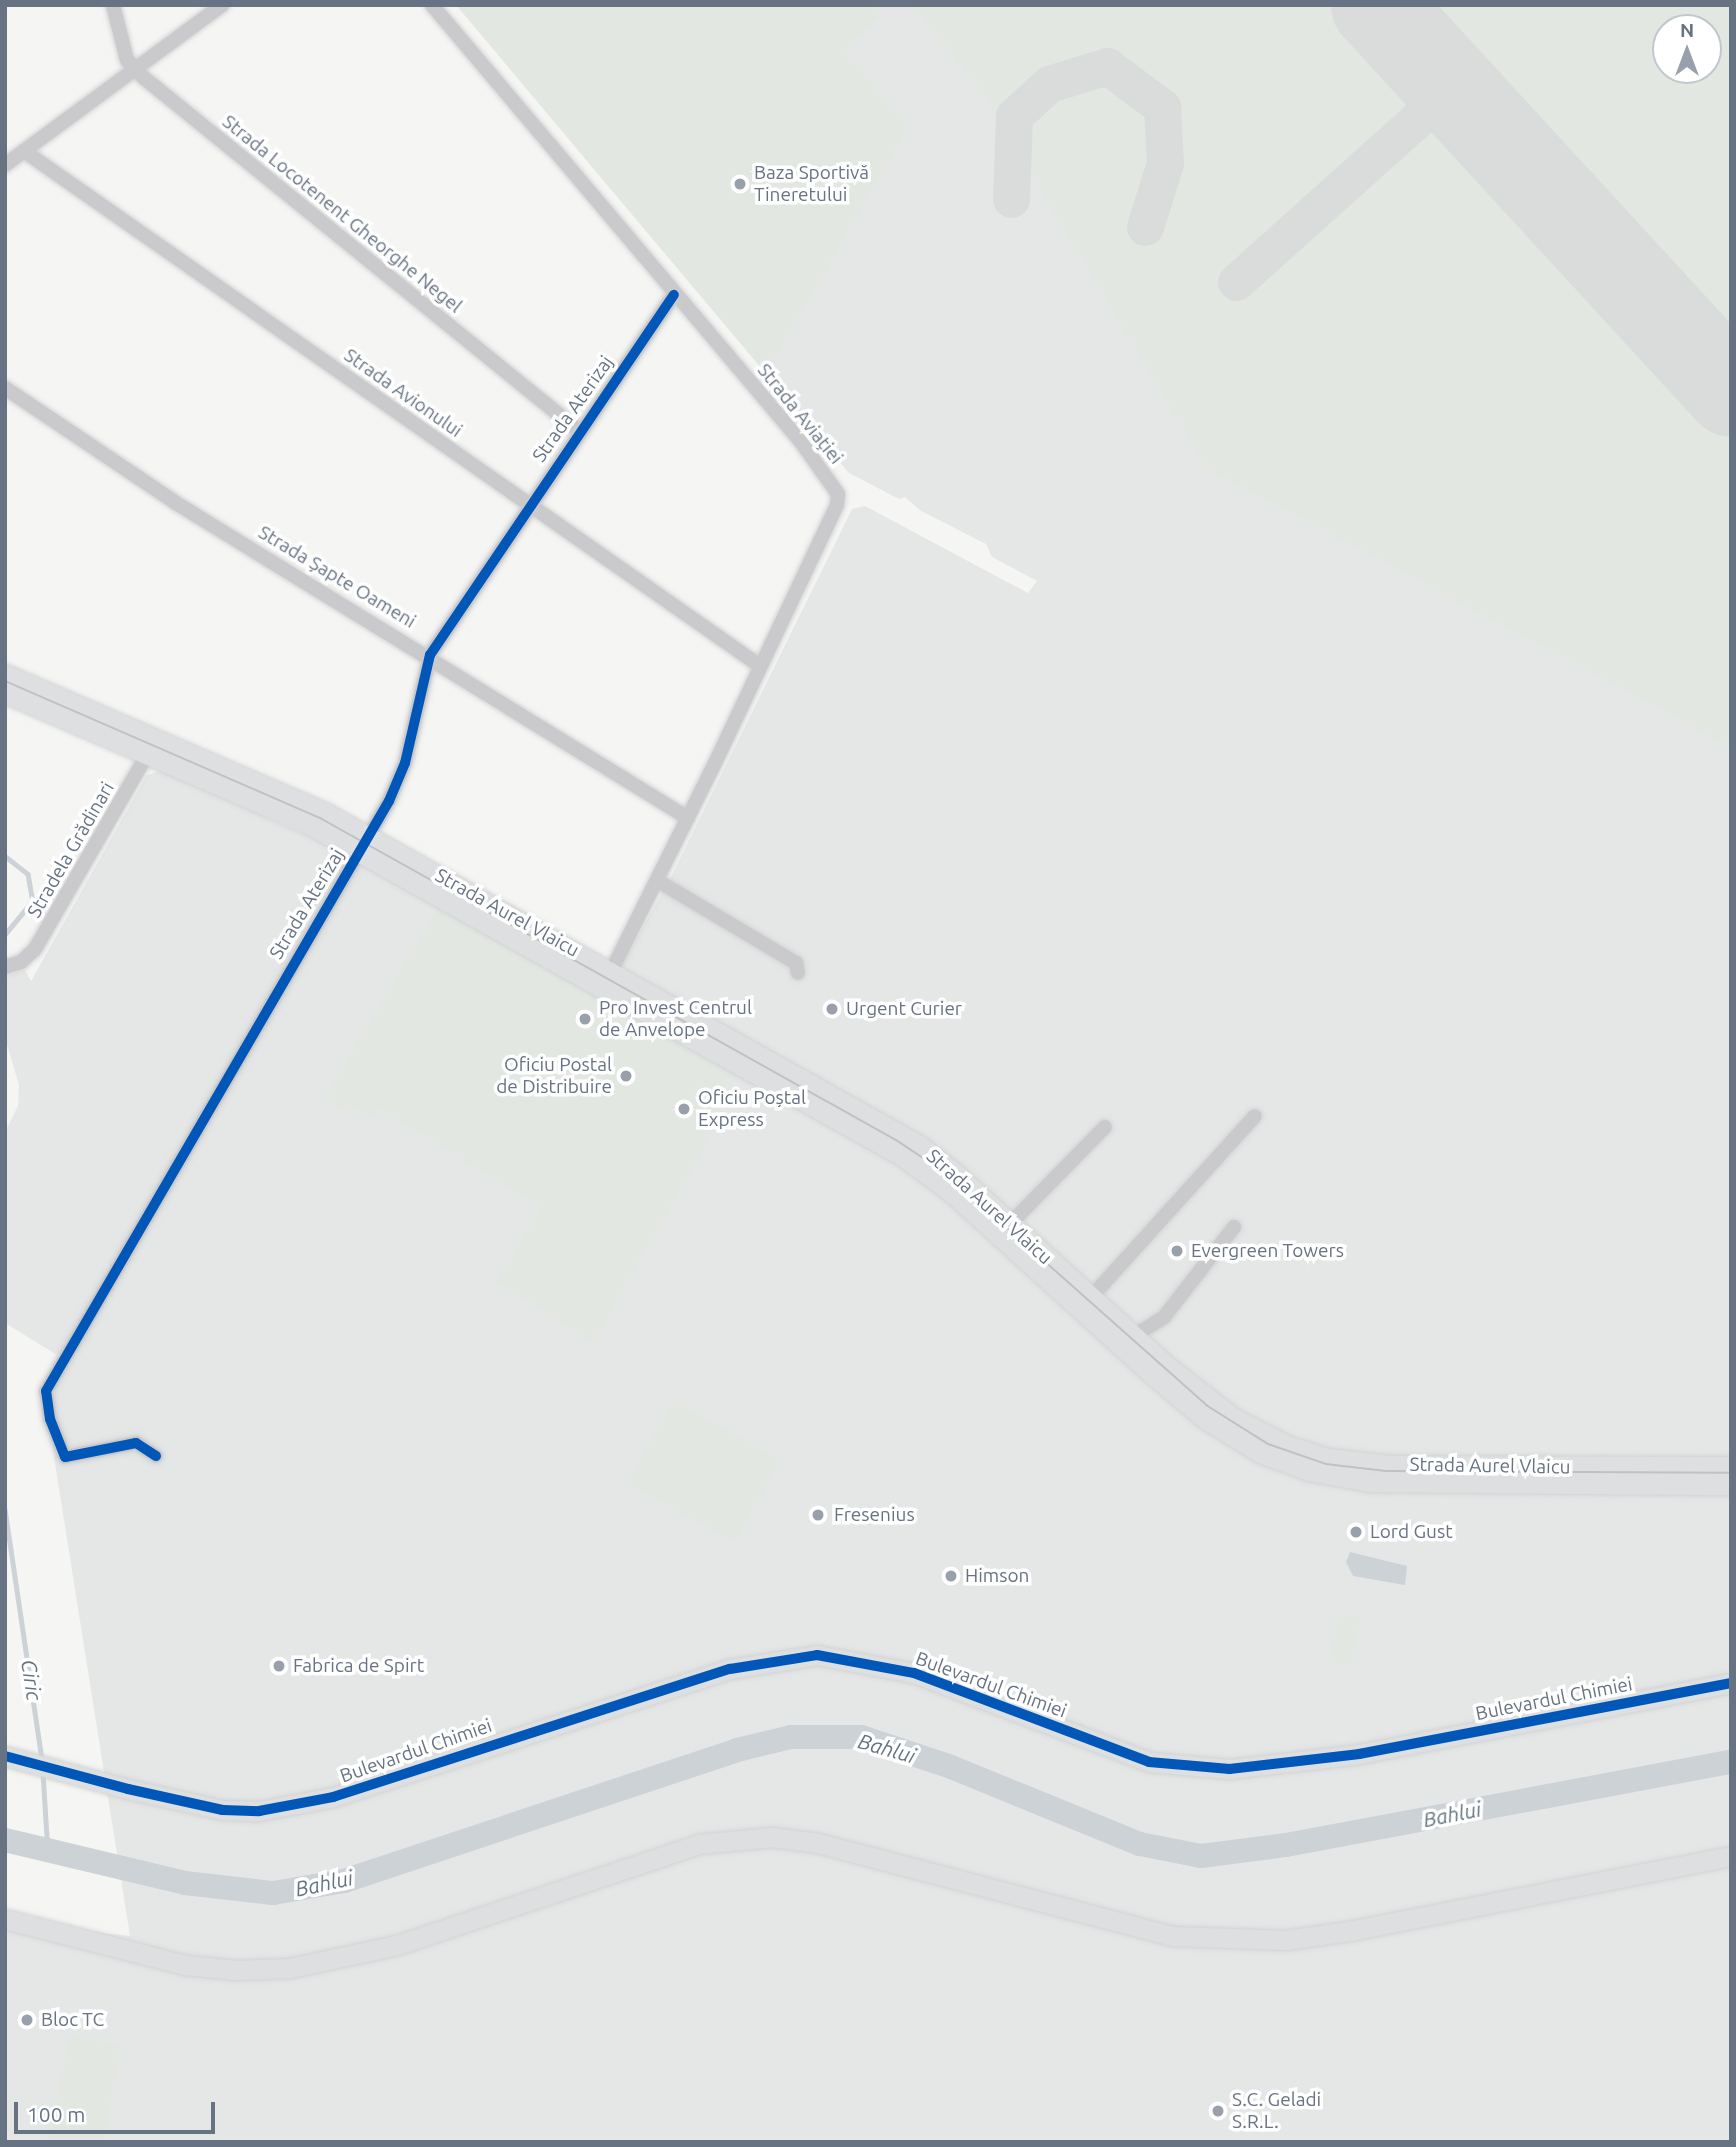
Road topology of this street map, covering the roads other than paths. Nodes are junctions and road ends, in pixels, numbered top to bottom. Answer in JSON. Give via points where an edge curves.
{"nodes":[{"id":1,"x":113,"y":5,"type":"edge"},
{"id":2,"x":222,"y":5,"type":"edge"},
{"id":3,"x":432,"y":5,"type":"edge"},
{"id":4,"x":136,"y":69,"type":"junction"},
{"id":5,"x":24,"y":150,"type":"junction"},
{"id":6,"x":5,"y":165,"type":"edge"},
{"id":7,"x":674,"y":295,"type":"junction"},
{"id":8,"x":5,"y":388,"type":"edge"},
{"id":9,"x":579,"y":431,"type":"junction"},
{"id":10,"x":529,"y":504,"type":"junction"},
{"id":11,"x":429,"y":655,"type":"junction"},
{"id":12,"x":760,"y":666,"type":"junction"},
{"id":13,"x":5,"y":674,"type":"edge"},
{"id":14,"x":5,"y":693,"type":"edge"},
{"id":15,"x":152,"y":746,"type":"junction"},
{"id":16,"x":688,"y":818,"type":"junction"},
{"id":17,"x":363,"y":843,"type":"junction"},
{"id":18,"x":658,"y":881,"type":"junction"},
{"id":19,"x":5,"y":967,"type":"edge"},
{"id":20,"x":797,"y":973,"type":"dead end"},
{"id":21,"x":607,"y":980,"type":"junction"},
{"id":22,"x":1255,"y":1116,"type":"dead end"},
{"id":23,"x":1105,"y":1127,"type":"dead end"},
{"id":24,"x":1234,"y":1227,"type":"dead end"},
{"id":25,"x":1004,"y":1230,"type":"junction"},
{"id":26,"x":1086,"y":1304,"type":"junction"},
{"id":27,"x":1134,"y":1336,"type":"junction"},
{"id":28,"x":156,"y":1456,"type":"dead end"},
{"id":29,"x":1731,"y":1466,"type":"edge"},
{"id":30,"x":1731,"y":1485,"type":"edge"},
{"id":31,"x":1731,"y":1683,"type":"edge"},
{"id":32,"x":9,"y":1757,"type":"edge"},
{"id":33,"x":1731,"y":1856,"type":"edge"},
{"id":34,"x":5,"y":1919,"type":"edge"}],
"edges":[{"from":1,"to":4,"type":"street","name":"Strada Locotenent Gheorghe Negel","via":[[127,60]]},
{"from":2,"to":4,"type":"street"},
{"from":3,"to":7,"type":"street","name":"Strada Aviației"},
{"from":4,"to":5,"type":"street"},
{"from":4,"to":9,"type":"street","name":"Strada Locotenent Gheorghe Negel"},
{"from":5,"to":6,"type":"street"},
{"from":5,"to":10,"type":"street","name":"Strada Avionului"},
{"from":7,"to":9,"type":"street","name":"Strada Aterizaj"},
{"from":7,"to":12,"type":"street","name":"Strada Aviației","via":[[801,442],[838,494],[837,505]]},
{"from":8,"to":11,"type":"street","name":"Strada Șapte Oameni","via":[[176,503]]},
{"from":9,"to":10,"type":"street","name":"Strada Aterizaj"},
{"from":10,"to":11,"type":"street","name":"Strada Aterizaj"},
{"from":10,"to":12,"type":"street","name":"Strada Avionului"},
{"from":11,"to":16,"type":"street","name":"Strada Șapte Oameni"},
{"from":11,"to":17,"type":"street","name":"Strada Aterizaj","via":[[405,763]]},
{"from":12,"to":16,"type":"street","name":"Strada Aviației"},
{"from":13,"to":15,"type":"street","name":"Strada Aurel Vlaicu"},
{"from":14,"to":15,"type":"street","name":"Strada Aurel Vlaicu"},
{"from":15,"to":17,"type":"street","name":"Strada Aurel Vlaicu","via":[[287,795]]},
{"from":15,"to":19,"type":"street","name":"Stradela Grădinari","via":[[35,949],[21,962]]},
{"from":16,"to":18,"type":"street","name":"Strada Aviației"},
{"from":17,"to":21,"type":"street","name":"Strada Aurel Vlaicu"},
{"from":17,"to":28,"type":"street","name":"Strada Aterizaj","via":[[46,1391],[50,1419],[65,1457],[136,1443]]},
{"from":18,"to":20,"type":"street","via":[[796,963]]},
{"from":18,"to":21,"type":"street","name":"Strada Aviației"},
{"from":21,"to":25,"type":"street","name":"Strada Aurel Vlaicu","via":[[919,1145]]},
{"from":22,"to":26,"type":"street"},
{"from":23,"to":25,"type":"street"},
{"from":24,"to":27,"type":"street","via":[[1164,1317]]},
{"from":25,"to":26,"type":"street","name":"Strada Aurel Vlaicu","via":[[1030,1261]]},
{"from":26,"to":27,"type":"street","name":"Strada Aurel Vlaicu"},
{"from":26,"to":30,"type":"street","name":"Strada Aurel Vlaicu","via":[[1205,1419],[1260,1453],[1308,1471],[1371,1482]]},
{"from":27,"to":29,"type":"street","name":"Strada Aurel Vlaicu","via":[[1234,1418],[1287,1445],[1327,1458],[1391,1465]]},
{"from":31,"to":32,"type":"street","name":"Bulevardul Chimiei","via":[[1359,1754],[1230,1769],[1149,1762],[914,1673],[817,1655],[730,1669],[333,1797],[286,1808],[223,1810]]},
{"from":33,"to":34,"type":"street","via":[[1286,1940],[1172,1936],[818,1843],[772,1837],[698,1844],[397,1945],[290,1968],[236,1970],[186,1965]]}]}
